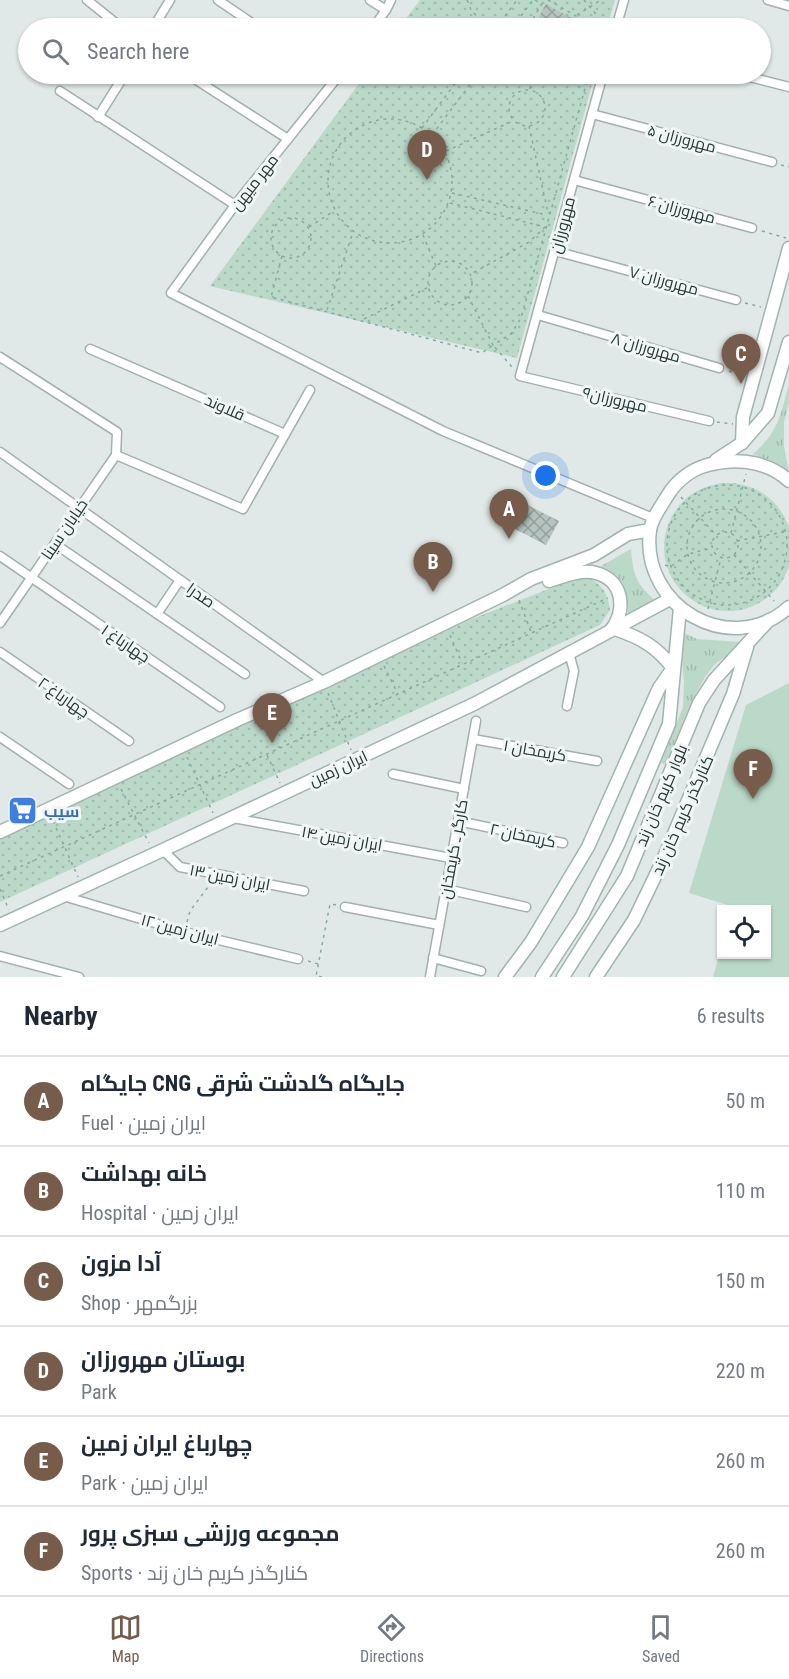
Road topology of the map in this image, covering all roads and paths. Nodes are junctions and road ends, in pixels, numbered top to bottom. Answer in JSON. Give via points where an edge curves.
{"nodes":[{"id":1,"x":87,"y":0,"type":"edge"},
{"id":2,"x":170,"y":0,"type":"edge"},
{"id":3,"x":218,"y":0,"type":"edge"},
{"id":4,"x":370,"y":0,"type":"edge"},
{"id":5,"x":390,"y":0,"type":"edge"},
{"id":6,"x":467,"y":0,"type":"edge"},
{"id":7,"x":517,"y":0,"type":"edge"},
{"id":8,"x":534,"y":0,"type":"edge"},
{"id":9,"x":544,"y":0,"type":"edge"},
{"id":10,"x":548,"y":0,"type":"edge"},
{"id":11,"x":584,"y":0,"type":"edge"},
{"id":12,"x":601,"y":0,"type":"edge"},
{"id":13,"x":624,"y":0,"type":"edge"},
{"id":14,"x":768,"y":0,"type":"edge"},
{"id":15,"x":541,"y":4,"type":"junction"},
{"id":16,"x":590,"y":6,"type":"junction"},
{"id":17,"x":789,"y":6,"type":"edge"},
{"id":18,"x":386,"y":10,"type":"junction"},
{"id":19,"x":576,"y":16,"type":"joint"},
{"id":20,"x":110,"y":18,"type":"edge"},
{"id":21,"x":159,"y":18,"type":"edge"},
{"id":22,"x":244,"y":18,"type":"edge"},
{"id":23,"x":380,"y":18,"type":"edge"},
{"id":24,"x":479,"y":18,"type":"edge"},
{"id":25,"x":504,"y":18,"type":"edge"},
{"id":26,"x":520,"y":18,"type":"edge"},
{"id":27,"x":533,"y":18,"type":"edge"},
{"id":28,"x":597,"y":18,"type":"edge"},
{"id":29,"x":619,"y":18,"type":"edge"},
{"id":30,"x":771,"y":82,"type":"edge"},
{"id":31,"x":119,"y":84,"type":"edge"},
{"id":32,"x":203,"y":84,"type":"edge"},
{"id":33,"x":331,"y":84,"type":"edge"},
{"id":34,"x":455,"y":84,"type":"edge"},
{"id":35,"x":470,"y":84,"type":"edge"},
{"id":36,"x":531,"y":84,"type":"edge"},
{"id":37,"x":586,"y":84,"type":"edge"},
{"id":38,"x":600,"y":84,"type":"edge"},
{"id":39,"x":789,"y":87,"type":"edge"},
{"id":40,"x":530,"y":90,"type":"junction"},
{"id":41,"x":60,"y":91,"type":"dead end"},
{"id":42,"x":592,"y":114,"type":"junction"},
{"id":43,"x":98,"y":117,"type":"junction"},
{"id":44,"x":513,"y":120,"type":"junction"},
{"id":45,"x":529,"y":126,"type":"junction"},
{"id":46,"x":422,"y":128,"type":"junction"},
{"id":47,"x":432,"y":135,"type":"junction"},
{"id":48,"x":288,"y":139,"type":"junction"},
{"id":49,"x":445,"y":152,"type":"junction"},
{"id":50,"x":772,"y":162,"type":"dead end"},
{"id":51,"x":574,"y":180,"type":"junction"},
{"id":52,"x":452,"y":193,"type":"junction"},
{"id":53,"x":449,"y":202,"type":"junction"},
{"id":54,"x":235,"y":205,"type":"junction"},
{"id":55,"x":335,"y":210,"type":"junction"},
{"id":56,"x":548,"y":216,"type":"junction"},
{"id":57,"x":309,"y":227,"type":"junction"},
{"id":58,"x":545,"y":227,"type":"junction"},
{"id":59,"x":752,"y":228,"type":"joint"},
{"id":60,"x":353,"y":231,"type":"junction"},
{"id":61,"x":422,"y":234,"type":"junction"},
{"id":62,"x":789,"y":238,"type":"edge"},
{"id":63,"x":789,"y":248,"type":"edge"},
{"id":64,"x":555,"y":250,"type":"junction"},
{"id":65,"x":282,"y":256,"type":"junction"},
{"id":66,"x":436,"y":266,"type":"junction"},
{"id":67,"x":471,"y":274,"type":"junction"},
{"id":68,"x":428,"y":288,"type":"junction"},
{"id":69,"x":468,"y":296,"type":"junction"},
{"id":70,"x":736,"y":300,"type":"joint"},
{"id":71,"x":772,"y":310,"type":"junction"},
{"id":72,"x":327,"y":312,"type":"junction"},
{"id":73,"x":538,"y":315,"type":"junction"},
{"id":74,"x":363,"y":320,"type":"junction"},
{"id":75,"x":789,"y":342,"type":"edge"},
{"id":76,"x":493,"y":345,"type":"junction"},
{"id":77,"x":90,"y":349,"type":"dead end"},
{"id":78,"x":0,"y":357,"type":"edge"},
{"id":79,"x":719,"y":368,"type":"joint"},
{"id":80,"x":520,"y":376,"type":"junction"},
{"id":81,"x":754,"y":379,"type":"junction"},
{"id":82,"x":310,"y":390,"type":"dead end"},
{"id":83,"x":709,"y":421,"type":"joint"},
{"id":84,"x":743,"y":425,"type":"junction"},
{"id":85,"x":285,"y":434,"type":"junction"},
{"id":86,"x":742,"y":443,"type":"junction"},
{"id":87,"x":0,"y":452,"type":"edge"},
{"id":88,"x":116,"y":455,"type":"junction"},
{"id":89,"x":749,"y":462,"type":"junction"},
{"id":90,"x":710,"y":464,"type":"junction"},
{"id":91,"x":789,"y":481,"type":"edge"},
{"id":92,"x":672,"y":487,"type":"junction"},
{"id":93,"x":744,"y":487,"type":"junction"},
{"id":94,"x":685,"y":502,"type":"junction"},
{"id":95,"x":78,"y":509,"type":"junction"},
{"id":96,"x":737,"y":511,"type":"junction"},
{"id":97,"x":700,"y":518,"type":"junction"},
{"id":98,"x":652,"y":524,"type":"junction"},
{"id":99,"x":788,"y":531,"type":"edge"},
{"id":100,"x":731,"y":534,"type":"junction"},
{"id":101,"x":717,"y":536,"type":"junction"},
{"id":102,"x":761,"y":536,"type":"junction"},
{"id":103,"x":737,"y":541,"type":"junction"},
{"id":104,"x":54,"y":544,"type":"junction"},
{"id":105,"x":713,"y":548,"type":"junction"},
{"id":106,"x":688,"y":554,"type":"junction"},
{"id":107,"x":734,"y":554,"type":"junction"},
{"id":108,"x":0,"y":556,"type":"edge"},
{"id":109,"x":721,"y":557,"type":"junction"},
{"id":110,"x":652,"y":562,"type":"junction"},
{"id":111,"x":670,"y":567,"type":"junction"},
{"id":112,"x":750,"y":573,"type":"junction"},
{"id":113,"x":31,"y":578,"type":"junction"},
{"id":114,"x":180,"y":580,"type":"junction"},
{"id":115,"x":715,"y":582,"type":"junction"},
{"id":116,"x":516,"y":591,"type":"junction"},
{"id":117,"x":767,"y":591,"type":"junction"},
{"id":118,"x":619,"y":592,"type":"junction"},
{"id":119,"x":503,"y":596,"type":"junction"},
{"id":120,"x":675,"y":603,"type":"junction"},
{"id":121,"x":709,"y":603,"type":"junction"},
{"id":122,"x":157,"y":614,"type":"junction"},
{"id":123,"x":781,"y":616,"type":"edge"},
{"id":124,"x":704,"y":622,"type":"junction"},
{"id":125,"x":0,"y":623,"type":"edge"},
{"id":126,"x":445,"y":623,"type":"junction"},
{"id":127,"x":612,"y":630,"type":"junction"},
{"id":128,"x":531,"y":633,"type":"junction"},
{"id":129,"x":748,"y":643,"type":"junction"},
{"id":130,"x":0,"y":652,"type":"edge"},
{"id":131,"x":569,"y":653,"type":"junction"},
{"id":132,"x":378,"y":655,"type":"junction"},
{"id":133,"x":463,"y":664,"type":"junction"},
{"id":134,"x":673,"y":668,"type":"junction"},
{"id":135,"x":245,"y":674,"type":"dead end"},
{"id":136,"x":324,"y":681,"type":"junction"},
{"id":137,"x":398,"y":694,"type":"junction"},
{"id":138,"x":567,"y":706,"type":"dead end"},
{"id":139,"x":220,"y":707,"type":"dead end"},
{"id":140,"x":339,"y":721,"type":"junction"},
{"id":141,"x":476,"y":721,"type":"dead end"},
{"id":142,"x":0,"y":737,"type":"edge"},
{"id":143,"x":473,"y":739,"type":"junction"},
{"id":144,"x":129,"y":741,"type":"dead end"},
{"id":145,"x":182,"y":746,"type":"junction"},
{"id":146,"x":266,"y":754,"type":"junction"},
{"id":147,"x":355,"y":760,"type":"junction"},
{"id":148,"x":597,"y":761,"type":"dead end"},
{"id":149,"x":393,"y":774,"type":"dead end"},
{"id":150,"x":115,"y":777,"type":"junction"},
{"id":151,"x":69,"y":784,"type":"dead end"},
{"id":152,"x":200,"y":784,"type":"junction"},
{"id":153,"x":464,"y":789,"type":"junction"},
{"id":154,"x":285,"y":793,"type":"junction"},
{"id":155,"x":48,"y":809,"type":"junction"},
{"id":156,"x":134,"y":814,"type":"junction"},
{"id":157,"x":232,"y":818,"type":"junction"},
{"id":158,"x":458,"y":821,"type":"junction"},
{"id":159,"x":219,"y":824,"type":"junction"},
{"id":160,"x":0,"y":832,"type":"edge"},
{"id":161,"x":563,"y":843,"type":"dead end"},
{"id":162,"x":64,"y":846,"type":"junction"},
{"id":163,"x":159,"y":852,"type":"junction"},
{"id":164,"x":451,"y":858,"type":"junction"},
{"id":165,"x":215,"y":874,"type":"junction"},
{"id":166,"x":0,"y":876,"type":"edge"},
{"id":167,"x":83,"y":887,"type":"junction"},
{"id":168,"x":0,"y":889,"type":"edge"},
{"id":169,"x":446,"y":889,"type":"junction"},
{"id":170,"x":304,"y":891,"type":"dead end"},
{"id":171,"x":63,"y":896,"type":"junction"},
{"id":172,"x":345,"y":907,"type":"joint"},
{"id":173,"x":526,"y":907,"type":"dead end"},
{"id":174,"x":14,"y":919,"type":"junction"},
{"id":175,"x":0,"y":925,"type":"edge"},
{"id":176,"x":439,"y":925,"type":"junction"},
{"id":177,"x":185,"y":932,"type":"junction"},
{"id":178,"x":0,"y":956,"type":"edge"},
{"id":179,"x":433,"y":958,"type":"junction"},
{"id":180,"x":298,"y":959,"type":"joint"},
{"id":181,"x":319,"y":964,"type":"junction"},
{"id":182,"x":480,"y":971,"type":"dead end"},
{"id":183,"x":79,"y":977,"type":"edge"},
{"id":184,"x":322,"y":977,"type":"edge"},
{"id":185,"x":430,"y":977,"type":"edge"},
{"id":186,"x":505,"y":977,"type":"edge"},
{"id":187,"x":542,"y":977,"type":"edge"},
{"id":188,"x":563,"y":977,"type":"edge"},
{"id":189,"x":596,"y":977,"type":"edge"}],
"edges":[{"from":1,"to":20,"type":"street"},
{"from":2,"to":21,"type":"street"},
{"from":3,"to":22,"type":"street"},
{"from":4,"to":18,"type":"street"},
{"from":5,"to":18,"type":"street"},
{"from":6,"to":24,"type":"path"},
{"from":7,"to":25,"type":"path"},
{"from":8,"to":15,"type":"path"},
{"from":8,"to":26,"type":"path"},
{"from":9,"to":15,"type":"path"},
{"from":10,"to":19,"type":"path"},
{"from":11,"to":16,"type":"path"},
{"from":12,"to":16,"type":"path"},
{"from":13,"to":29,"type":"street"},
{"from":14,"to":17,"type":"street"},
{"from":15,"to":27,"type":"path"},
{"from":16,"to":19,"type":"path"},
{"from":16,"to":28,"type":"path"},
{"from":18,"to":23,"type":"street"},
{"from":30,"to":39,"type":"street"},
{"from":31,"to":43,"type":"street"},
{"from":32,"to":48,"type":"street"},
{"from":33,"to":48,"type":"street","name":"مهر میهن"},
{"from":34,"to":46,"type":"path"},
{"from":35,"to":47,"type":"path"},
{"from":36,"to":40,"type":"path"},
{"from":37,"to":56,"type":"path"},
{"from":38,"to":42,"type":"street","name":"مهرورزان"},
{"from":40,"to":44,"type":"path","via":[[518,91],[510,99],[508,110]]},
{"from":40,"to":45,"type":"path","via":[[543,99],[545,111],[539,121]]},
{"from":41,"to":43,"type":"street"},
{"from":42,"to":50,"type":"street","name":"مهرورزان ۵"},
{"from":42,"to":51,"type":"street","name":"مهرورزان"},
{"from":43,"to":54,"type":"street"},
{"from":44,"to":45,"type":"path"},
{"from":44,"to":49,"type":"path"},
{"from":45,"to":56,"type":"path"},
{"from":46,"to":47,"type":"path"},
{"from":46,"to":55,"type":"path","via":[[387,119],[354,131],[341,143],[328,176]]},
{"from":47,"to":49,"type":"path"},
{"from":48,"to":54,"type":"street","name":"مهر میهن"},
{"from":49,"to":52,"type":"path","via":[[453,179]]},
{"from":51,"to":59,"type":"street","name":"مهرورزان ۶"},
{"from":51,"to":64,"type":"street","name":"مهرورزان"},
{"from":52,"to":53,"type":"path"},
{"from":52,"to":56,"type":"path"},
{"from":53,"to":58,"type":"path"},
{"from":53,"to":61,"type":"path","via":[[434,226]]},
{"from":54,"to":98,"type":"street","name":"مهر میهن","via":[[171,293],[443,431]]},
{"from":55,"to":57,"type":"path"},
{"from":55,"to":60,"type":"path"},
{"from":56,"to":58,"type":"path"},
{"from":57,"to":65,"type":"path","via":[[312,240],[306,252],[295,258]]},
{"from":57,"to":65,"type":"path","via":[[291,218],[279,222],[271,240]]},
{"from":58,"to":67,"type":"path","via":[[529,242]]},
{"from":58,"to":76,"type":"path","via":[[521,318],[511,334]]},
{"from":59,"to":62,"type":"path"},
{"from":60,"to":61,"type":"path","via":[[380,242],[395,243]]},
{"from":60,"to":72,"type":"path"},
{"from":61,"to":66,"type":"path"},
{"from":63,"to":71,"type":"main road"},
{"from":64,"to":70,"type":"street","name":"مهرورزان ۷"},
{"from":64,"to":73,"type":"street","name":"مهرورزان"},
{"from":65,"to":72,"type":"path","via":[[272,297]]},
{"from":66,"to":67,"type":"path","via":[[455,262]]},
{"from":66,"to":68,"type":"path","via":[[429,276]]},
{"from":67,"to":69,"type":"path"},
{"from":68,"to":69,"type":"path","via":[[442,304],[457,305]]},
{"from":68,"to":74,"type":"path"},
{"from":69,"to":76,"type":"path"},
{"from":70,"to":71,"type":"path"},
{"from":71,"to":81,"type":"main road"},
{"from":72,"to":74,"type":"path"},
{"from":73,"to":79,"type":"street","name":"مهرورزان ۸"},
{"from":73,"to":80,"type":"street","name":"مهرورزان"},
{"from":74,"to":76,"type":"path","via":[[482,353]]},
{"from":75,"to":86,"type":"main road","via":[[768,413]]},
{"from":76,"to":80,"type":"path"},
{"from":77,"to":85,"type":"street","name":"قلاوند"},
{"from":78,"to":88,"type":"street","via":[[117,432]]},
{"from":79,"to":81,"type":"path"},
{"from":80,"to":83,"type":"street","name":"مهرورزان۹"},
{"from":81,"to":84,"type":"main road"},
{"from":82,"to":85,"type":"street"},
{"from":83,"to":84,"type":"path"},
{"from":84,"to":86,"type":"main road"},
{"from":85,"to":88,"type":"street","via":[[243,509]]},
{"from":86,"to":90,"type":"main road"},
{"from":87,"to":95,"type":"street","name":"صدرا"},
{"from":88,"to":95,"type":"street","name":"خیابان سینا"},
{"from":89,"to":90,"type":"main road","via":[[729,460]]},
{"from":89,"to":91,"type":"main road","via":[[769,468]]},
{"from":89,"to":93,"type":"path"},
{"from":90,"to":92,"type":"main road"},
{"from":92,"to":94,"type":"path"},
{"from":92,"to":98,"type":"main road"},
{"from":93,"to":94,"type":"path","via":[[712,486]]},
{"from":93,"to":96,"type":"path"},
{"from":93,"to":99,"type":"path","via":[[771,504]]},
{"from":94,"to":97,"type":"path"},
{"from":94,"to":111,"type":"path","via":[[674,515],[668,532]]},
{"from":95,"to":104,"type":"street","name":"خیابان سینا"},
{"from":95,"to":114,"type":"street","name":"صدرا"},
{"from":96,"to":97,"type":"path","via":[[714,510]]},
{"from":96,"to":100,"type":"path"},
{"from":96,"to":102,"type":"path","via":[[749,517]]},
{"from":97,"to":101,"type":"path"},
{"from":97,"to":106,"type":"path","via":[[689,534]]},
{"from":98,"to":110,"type":"main road"},
{"from":98,"to":119,"type":"main road","via":[[594,555],[531,579]]},
{"from":99,"to":102,"type":"path"},
{"from":99,"to":117,"type":"path","via":[[785,564]]},
{"from":100,"to":101,"type":"path"},
{"from":100,"to":103,"type":"path"},
{"from":101,"to":105,"type":"path"},
{"from":102,"to":103,"type":"path"},
{"from":102,"to":112,"type":"path","via":[[762,552]]},
{"from":103,"to":107,"type":"path"},
{"from":104,"to":113,"type":"street","name":"خیابان سینا"},
{"from":104,"to":122,"type":"street"},
{"from":105,"to":106,"type":"path"},
{"from":105,"to":109,"type":"path"},
{"from":106,"to":111,"type":"path"},
{"from":106,"to":115,"type":"path","via":[[694,568]]},
{"from":107,"to":109,"type":"path"},
{"from":107,"to":112,"type":"path"},
{"from":108,"to":113,"type":"street","name":"چهارباغ ۱"},
{"from":109,"to":115,"type":"path"},
{"from":110,"to":111,"type":"path"},
{"from":110,"to":120,"type":"main road","via":[[659,582]]},
{"from":111,"to":121,"type":"path","via":[[686,590]]},
{"from":112,"to":115,"type":"path","via":[[738,581]]},
{"from":112,"to":117,"type":"path"},
{"from":113,"to":125,"type":"street","name":"خیابان سینا"},
{"from":113,"to":139,"type":"street","name":"چهارباغ ۱"},
{"from":114,"to":122,"type":"street"},
{"from":114,"to":136,"type":"street","name":"صدرا"},
{"from":115,"to":121,"type":"path"},
{"from":116,"to":118,"type":"main road","via":[[574,573],[597,573],[611,581]]},
{"from":116,"to":119,"type":"main road"},
{"from":116,"to":128,"type":"path"},
{"from":117,"to":121,"type":"path","via":[[740,604]]},
{"from":117,"to":123,"type":"path"},
{"from":118,"to":127,"type":"main road","via":[[620,615]]},
{"from":118,"to":128,"type":"path"},
{"from":119,"to":126,"type":"main road"},
{"from":120,"to":124,"type":"main road"},
{"from":120,"to":127,"type":"main road","name":"ایران زمین"},
{"from":120,"to":134,"type":"main road","name":"بلوار کریم خان زند"},
{"from":121,"to":124,"type":"path"},
{"from":122,"to":135,"type":"street"},
{"from":123,"to":124,"type":"main road","via":[[736,628]]},
{"from":123,"to":129,"type":"main road","name":"بلوار کریم خان زند"},
{"from":126,"to":132,"type":"main road"},
{"from":126,"to":133,"type":"path"},
{"from":127,"to":131,"type":"main road","name":"ایران زمین"},
{"from":127,"to":134,"type":"main road","via":[[648,643]]},
{"from":128,"to":133,"type":"path"},
{"from":129,"to":188,"type":"main road","name":"بلوار کریم خان زند","via":[[699,703],[627,876]]},
{"from":129,"to":189,"type":"main road","name":"کنارگذر کریم خان زند","via":[[733,694],[662,862],[634,920]]},
{"from":130,"to":144,"type":"street","name":"چهارباغ ۲"},
{"from":131,"to":138,"type":"street","via":[[574,671]]},
{"from":131,"to":147,"type":"main road","name":"ایران زمین","via":[[474,704]]},
{"from":132,"to":136,"type":"main road"},
{"from":132,"to":137,"type":"path"},
{"from":133,"to":137,"type":"path"},
{"from":134,"to":186,"type":"main road","via":[[659,688],[588,847],[531,942]]},
{"from":134,"to":187,"type":"main road","name":"بلوار کریم خان زند","via":[[669,724],[644,785],[582,916]]},
{"from":136,"to":140,"type":"path"},
{"from":136,"to":145,"type":"main road"},
{"from":137,"to":140,"type":"path"},
{"from":140,"to":146,"type":"path"},
{"from":140,"to":147,"type":"path"},
{"from":141,"to":143,"type":"street","name":"کارگر ـ کریمخان"},
{"from":142,"to":151,"type":"street"},
{"from":143,"to":148,"type":"street","name":"کریمخان ۱"},
{"from":143,"to":153,"type":"street","name":"کارگر ـ کریمخان"},
{"from":145,"to":150,"type":"main road"},
{"from":145,"to":152,"type":"path"},
{"from":146,"to":152,"type":"path"},
{"from":146,"to":154,"type":"path"},
{"from":147,"to":154,"type":"main road","name":"ایران زمین"},
{"from":149,"to":153,"type":"street"},
{"from":150,"to":155,"type":"main road"},
{"from":150,"to":156,"type":"path"},
{"from":152,"to":156,"type":"path"},
{"from":152,"to":159,"type":"path"},
{"from":153,"to":158,"type":"street","name":"کارگر ـ کریمخان"},
{"from":154,"to":157,"type":"main road","name":"ایران زمین"},
{"from":155,"to":160,"type":"main road"},
{"from":155,"to":162,"type":"path"},
{"from":156,"to":162,"type":"path"},
{"from":156,"to":163,"type":"path"},
{"from":157,"to":159,"type":"main road","name":"ایران زمین"},
{"from":157,"to":164,"type":"street","name":"ایران زمین ۱۴"},
{"from":158,"to":161,"type":"street","name":"کریمخان ۲"},
{"from":158,"to":164,"type":"street","name":"کارگر ـ کریمخان"},
{"from":159,"to":163,"type":"main road","name":"ایران زمین"},
{"from":162,"to":166,"type":"path"},
{"from":162,"to":167,"type":"path"},
{"from":163,"to":165,"type":"street","name":"ایران زمین ۱۳","via":[[180,867]]},
{"from":163,"to":167,"type":"main road","name":"ایران زمین"},
{"from":164,"to":169,"type":"street","name":"کارگر ـ کریمخان"},
{"from":165,"to":170,"type":"street","name":"ایران زمین ۱۳"},
{"from":165,"to":177,"type":"path","via":[[190,911]]},
{"from":167,"to":171,"type":"main road","name":"ایران زمین"},
{"from":168,"to":174,"type":"path"},
{"from":169,"to":173,"type":"street"},
{"from":169,"to":176,"type":"street","name":"کارگر ـ کریمخان"},
{"from":171,"to":174,"type":"main road","name":"ایران زمین"},
{"from":171,"to":177,"type":"street","name":"ایران زمین ۱۲"},
{"from":172,"to":176,"type":"street"},
{"from":172,"to":181,"type":"path","via":[[330,904]]},
{"from":174,"to":175,"type":"main road","name":"ایران زمین"},
{"from":176,"to":179,"type":"street","name":"کارگر ـ کریمخان"},
{"from":177,"to":180,"type":"street","name":"ایران زمین ۱۲"},
{"from":178,"to":183,"type":"street"},
{"from":179,"to":182,"type":"street"},
{"from":179,"to":185,"type":"street","name":"کارگر ـ کریمخان"},
{"from":180,"to":181,"type":"path"},
{"from":181,"to":184,"type":"path","via":[[316,976]]}]}
